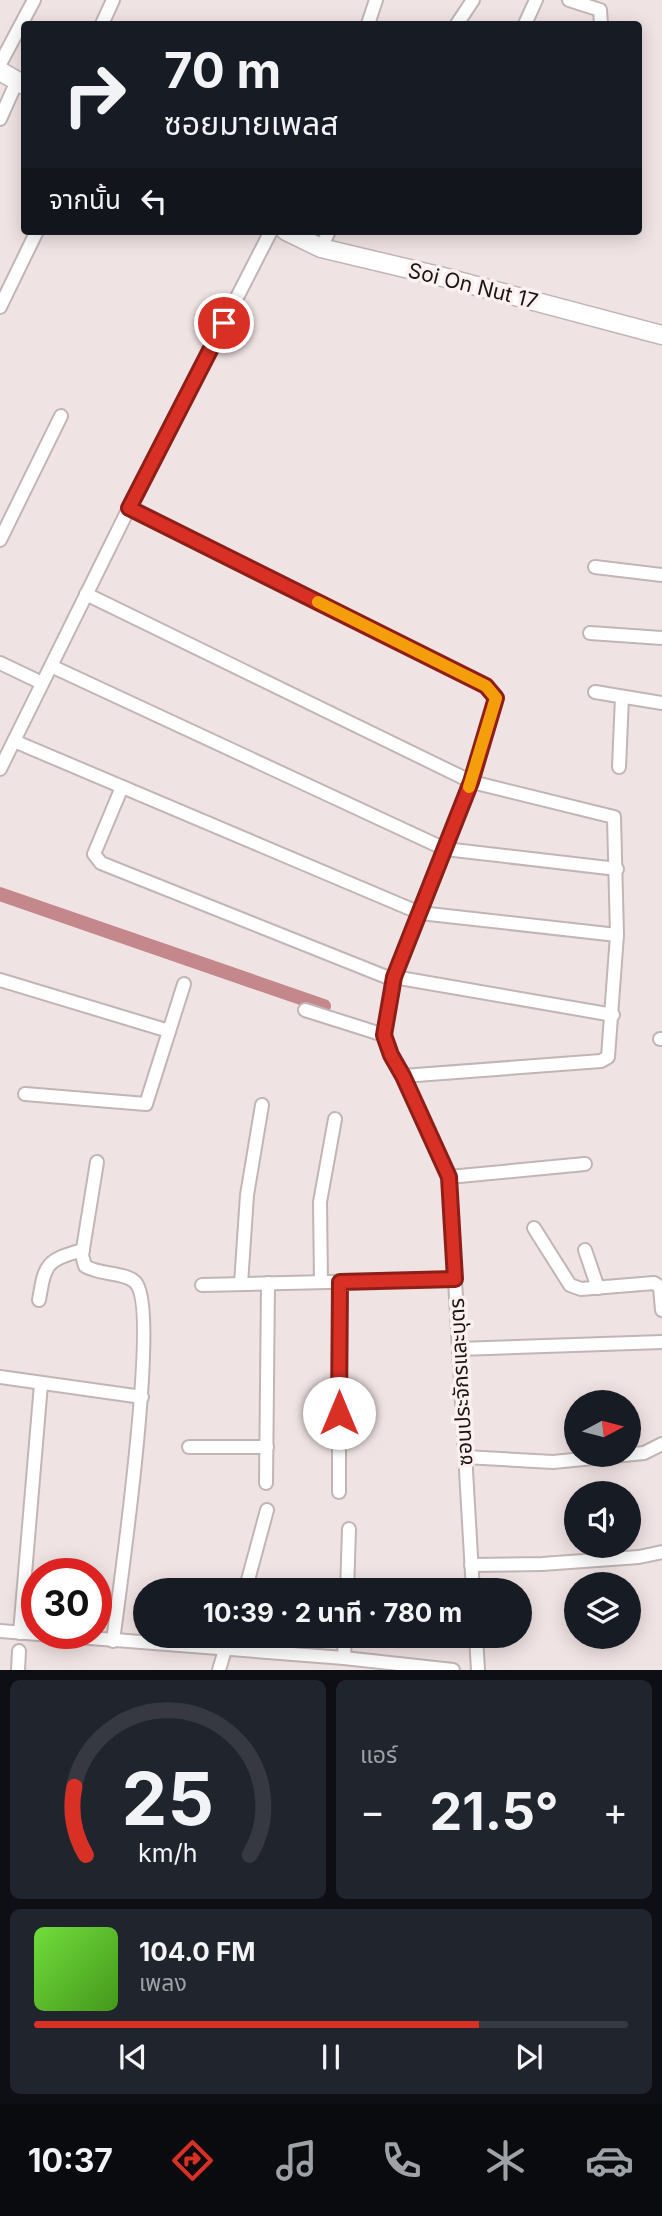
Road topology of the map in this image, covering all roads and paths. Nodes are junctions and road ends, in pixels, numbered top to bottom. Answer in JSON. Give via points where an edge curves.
{"nodes":[{"id":1,"x":34,"y":0,"type":"edge"},
{"id":2,"x":113,"y":0,"type":"edge"},
{"id":3,"x":376,"y":0,"type":"edge"},
{"id":4,"x":473,"y":0,"type":"edge"},
{"id":5,"x":537,"y":0,"type":"edge"},
{"id":6,"x":569,"y":0,"type":"edge"},
{"id":7,"x":23,"y":21,"type":"edge"},
{"id":8,"x":103,"y":21,"type":"edge"},
{"id":9,"x":369,"y":21,"type":"edge"},
{"id":10,"x":459,"y":21,"type":"edge"},
{"id":11,"x":526,"y":21,"type":"edge"},
{"id":12,"x":601,"y":21,"type":"edge"},
{"id":13,"x":21,"y":24,"type":"edge"},
{"id":14,"x":0,"y":64,"type":"edge"},
{"id":15,"x":0,"y":71,"type":"edge"},
{"id":16,"x":21,"y":83,"type":"edge"},
{"id":17,"x":0,"y":119,"type":"edge"},
{"id":18,"x":35,"y":235,"type":"edge"},
{"id":19,"x":269,"y":235,"type":"edge"},
{"id":20,"x":294,"y":235,"type":"edge"},
{"id":21,"x":327,"y":235,"type":"edge"},
{"id":22,"x":321,"y":248,"type":"junction"},
{"id":23,"x":1,"y":304,"type":"edge"},
{"id":24,"x":661,"y":331,"type":"edge"},
{"id":25,"x":61,"y":416,"type":"dead end"},
{"id":26,"x":129,"y":508,"type":"junction"},
{"id":27,"x":0,"y":540,"type":"edge"},
{"id":28,"x":595,"y":567,"type":"dead end"},
{"id":29,"x":662,"y":575,"type":"edge"},
{"id":30,"x":86,"y":594,"type":"junction"},
{"id":31,"x":590,"y":633,"type":"dead end"},
{"id":32,"x":662,"y":638,"type":"edge"},
{"id":33,"x":0,"y":663,"type":"edge"},
{"id":34,"x":51,"y":666,"type":"junction"},
{"id":35,"x":43,"y":683,"type":"junction"},
{"id":36,"x":595,"y":692,"type":"dead end"},
{"id":37,"x":622,"y":696,"type":"junction"},
{"id":38,"x":662,"y":703,"type":"edge"},
{"id":39,"x":13,"y":741,"type":"junction"},
{"id":40,"x":618,"y":767,"type":"dead end"},
{"id":41,"x":0,"y":769,"type":"edge"},
{"id":42,"x":471,"y":782,"type":"junction"},
{"id":43,"x":122,"y":787,"type":"junction"},
{"id":44,"x":445,"y":849,"type":"junction"},
{"id":45,"x":617,"y":869,"type":"junction"},
{"id":46,"x":420,"y":913,"type":"junction"},
{"id":47,"x":617,"y":935,"type":"junction"},
{"id":48,"x":394,"y":979,"type":"junction"},
{"id":49,"x":0,"y":980,"type":"edge"},
{"id":50,"x":184,"y":984,"type":"dead end"},
{"id":51,"x":305,"y":1010,"type":"dead end"},
{"id":52,"x":613,"y":1015,"type":"junction"},
{"id":53,"x":169,"y":1031,"type":"junction"},
{"id":54,"x":384,"y":1035,"type":"junction"},
{"id":55,"x":403,"y":1076,"type":"junction"},
{"id":56,"x":25,"y":1094,"type":"dead end"},
{"id":57,"x":262,"y":1105,"type":"dead end"},
{"id":58,"x":335,"y":1119,"type":"dead end"},
{"id":59,"x":97,"y":1162,"type":"dead end"},
{"id":60,"x":585,"y":1164,"type":"dead end"},
{"id":61,"x":449,"y":1177,"type":"junction"},
{"id":62,"x":534,"y":1228,"type":"dead end"},
{"id":63,"x":83,"y":1250,"type":"junction"},
{"id":64,"x":585,"y":1250,"type":"dead end"},
{"id":65,"x":455,"y":1279,"type":"junction"},
{"id":66,"x":321,"y":1282,"type":"junction"},
{"id":67,"x":340,"y":1282,"type":"junction"},
{"id":68,"x":268,"y":1283,"type":"junction"},
{"id":69,"x":240,"y":1284,"type":"junction"},
{"id":70,"x":202,"y":1285,"type":"dead end"},
{"id":71,"x":598,"y":1288,"type":"junction"},
{"id":72,"x":39,"y":1300,"type":"dead end"},
{"id":73,"x":662,"y":1310,"type":"edge"},
{"id":74,"x":662,"y":1342,"type":"edge"},
{"id":75,"x":459,"y":1349,"type":"junction"},
{"id":76,"x":0,"y":1377,"type":"edge"},
{"id":77,"x":41,"y":1384,"type":"junction"},
{"id":78,"x":142,"y":1397,"type":"junction"},
{"id":79,"x":662,"y":1444,"type":"edge"},
{"id":80,"x":189,"y":1447,"type":"dead end"},
{"id":81,"x":267,"y":1447,"type":"junction"},
{"id":82,"x":465,"y":1457,"type":"junction"},
{"id":83,"x":267,"y":1483,"type":"dead end"},
{"id":84,"x":339,"y":1492,"type":"dead end"},
{"id":85,"x":267,"y":1510,"type":"dead end"},
{"id":86,"x":349,"y":1529,"type":"dead end"},
{"id":87,"x":662,"y":1552,"type":"edge"},
{"id":88,"x":471,"y":1565,"type":"junction"},
{"id":89,"x":249,"y":1578,"type":"edge"},
{"id":90,"x":347,"y":1578,"type":"edge"},
{"id":91,"x":472,"y":1578,"type":"edge"},
{"id":92,"x":0,"y":1632,"type":"edge"},
{"id":93,"x":20,"y":1633,"type":"junction"},
{"id":94,"x":113,"y":1641,"type":"junction"},
{"id":95,"x":133,"y":1641,"type":"edge"},
{"id":96,"x":225,"y":1648,"type":"edge"},
{"id":97,"x":255,"y":1648,"type":"edge"},
{"id":98,"x":344,"y":1648,"type":"edge"},
{"id":99,"x":477,"y":1648,"type":"edge"},
{"id":100,"x":19,"y":1651,"type":"dead end"},
{"id":101,"x":344,"y":1658,"type":"junction"},
{"id":102,"x":326,"y":1663,"type":"edge"},
{"id":103,"x":18,"y":1670,"type":"edge"},
{"id":104,"x":219,"y":1670,"type":"edge"},
{"id":105,"x":453,"y":1670,"type":"edge"},
{"id":106,"x":478,"y":1670,"type":"edge"}],
"edges":[{"from":1,"to":7,"type":"street"},
{"from":2,"to":8,"type":"street"},
{"from":3,"to":9,"type":"street"},
{"from":4,"to":10,"type":"street"},
{"from":5,"to":11,"type":"street"},
{"from":6,"to":12,"type":"street","via":[[600,10]]},
{"from":13,"to":14,"type":"street"},
{"from":15,"to":16,"type":"street"},
{"from":16,"to":17,"type":"street"},
{"from":18,"to":23,"type":"street"},
{"from":19,"to":26,"type":"street"},
{"from":20,"to":22,"type":"street","name":"Soi On Nut 17"},
{"from":21,"to":22,"type":"street"},
{"from":22,"to":24,"type":"street","name":"Soi On Nut 17"},
{"from":25,"to":27,"type":"street"},
{"from":26,"to":30,"type":"street"},
{"from":26,"to":42,"type":"street","via":[[490,688],[496,698]]},
{"from":28,"to":29,"type":"street"},
{"from":30,"to":34,"type":"street"},
{"from":30,"to":42,"type":"street"},
{"from":31,"to":32,"type":"street"},
{"from":33,"to":35,"type":"street"},
{"from":34,"to":35,"type":"street"},
{"from":34,"to":44,"type":"street"},
{"from":35,"to":39,"type":"street"},
{"from":36,"to":37,"type":"street"},
{"from":37,"to":38,"type":"street"},
{"from":37,"to":40,"type":"street"},
{"from":39,"to":41,"type":"street"},
{"from":39,"to":43,"type":"street"},
{"from":42,"to":44,"type":"street"},
{"from":42,"to":45,"type":"street","via":[[614,817]]},
{"from":43,"to":46,"type":"street"},
{"from":43,"to":48,"type":"street","via":[[94,855],[101,863]]},
{"from":44,"to":45,"type":"street"},
{"from":44,"to":46,"type":"street"},
{"from":45,"to":47,"type":"street"},
{"from":46,"to":47,"type":"street"},
{"from":46,"to":48,"type":"street"},
{"from":47,"to":52,"type":"street"},
{"from":48,"to":52,"type":"street"},
{"from":48,"to":54,"type":"street"},
{"from":49,"to":53,"type":"street"},
{"from":50,"to":53,"type":"street"},
{"from":51,"to":54,"type":"street"},
{"from":52,"to":55,"type":"street","via":[[610,1052],[601,1061]]},
{"from":53,"to":56,"type":"street","via":[[146,1104]]},
{"from":54,"to":55,"type":"street","name":"ซอนประจักรและบุตร"},
{"from":55,"to":61,"type":"street","name":"ซอนประจักรและบุตร"},
{"from":57,"to":69,"type":"street","via":[[247,1195]]},
{"from":58,"to":66,"type":"street","via":[[320,1202]]},
{"from":59,"to":63,"type":"street"},
{"from":60,"to":61,"type":"street"},
{"from":61,"to":65,"type":"street","name":"ซอนประจักรและบุตร"},
{"from":62,"to":71,"type":"street","via":[[570,1285]]},
{"from":63,"to":72,"type":"street","via":[[64,1255],[44,1270]]},
{"from":63,"to":78,"type":"street","via":[[85,1266],[91,1270],[137,1283],[143,1331]]},
{"from":64,"to":71,"type":"street"},
{"from":65,"to":67,"type":"street"},
{"from":65,"to":75,"type":"street","name":"ซอนประจักรและบุตร"},
{"from":66,"to":67,"type":"street"},
{"from":66,"to":68,"type":"street"},
{"from":67,"to":84,"type":"street"},
{"from":68,"to":69,"type":"street"},
{"from":68,"to":81,"type":"street"},
{"from":69,"to":70,"type":"street"},
{"from":71,"to":73,"type":"street","via":[[654,1283],[660,1287]]},
{"from":74,"to":75,"type":"street"},
{"from":75,"to":82,"type":"street","name":"ซอนประจักรและบุตร"},
{"from":76,"to":77,"type":"street"},
{"from":77,"to":78,"type":"street"},
{"from":77,"to":93,"type":"street"},
{"from":78,"to":94,"type":"street"},
{"from":79,"to":82,"type":"street","via":[[644,1453],[553,1462]]},
{"from":80,"to":81,"type":"street"},
{"from":81,"to":83,"type":"street"},
{"from":82,"to":88,"type":"street","name":"ซอนประจักรและบุตร"},
{"from":85,"to":89,"type":"street"},
{"from":86,"to":90,"type":"street"},
{"from":87,"to":88,"type":"street","via":[[639,1558]]},
{"from":88,"to":91,"type":"street","name":"ซอนประจักรและบุตร"},
{"from":92,"to":93,"type":"street"},
{"from":93,"to":94,"type":"street"},
{"from":94,"to":95,"type":"street"},
{"from":96,"to":104,"type":"street"},
{"from":97,"to":102,"type":"street"},
{"from":98,"to":101,"type":"street"},
{"from":99,"to":106,"type":"street"},
{"from":100,"to":103,"type":"street"},
{"from":101,"to":102,"type":"street"},
{"from":101,"to":105,"type":"street"}]}
